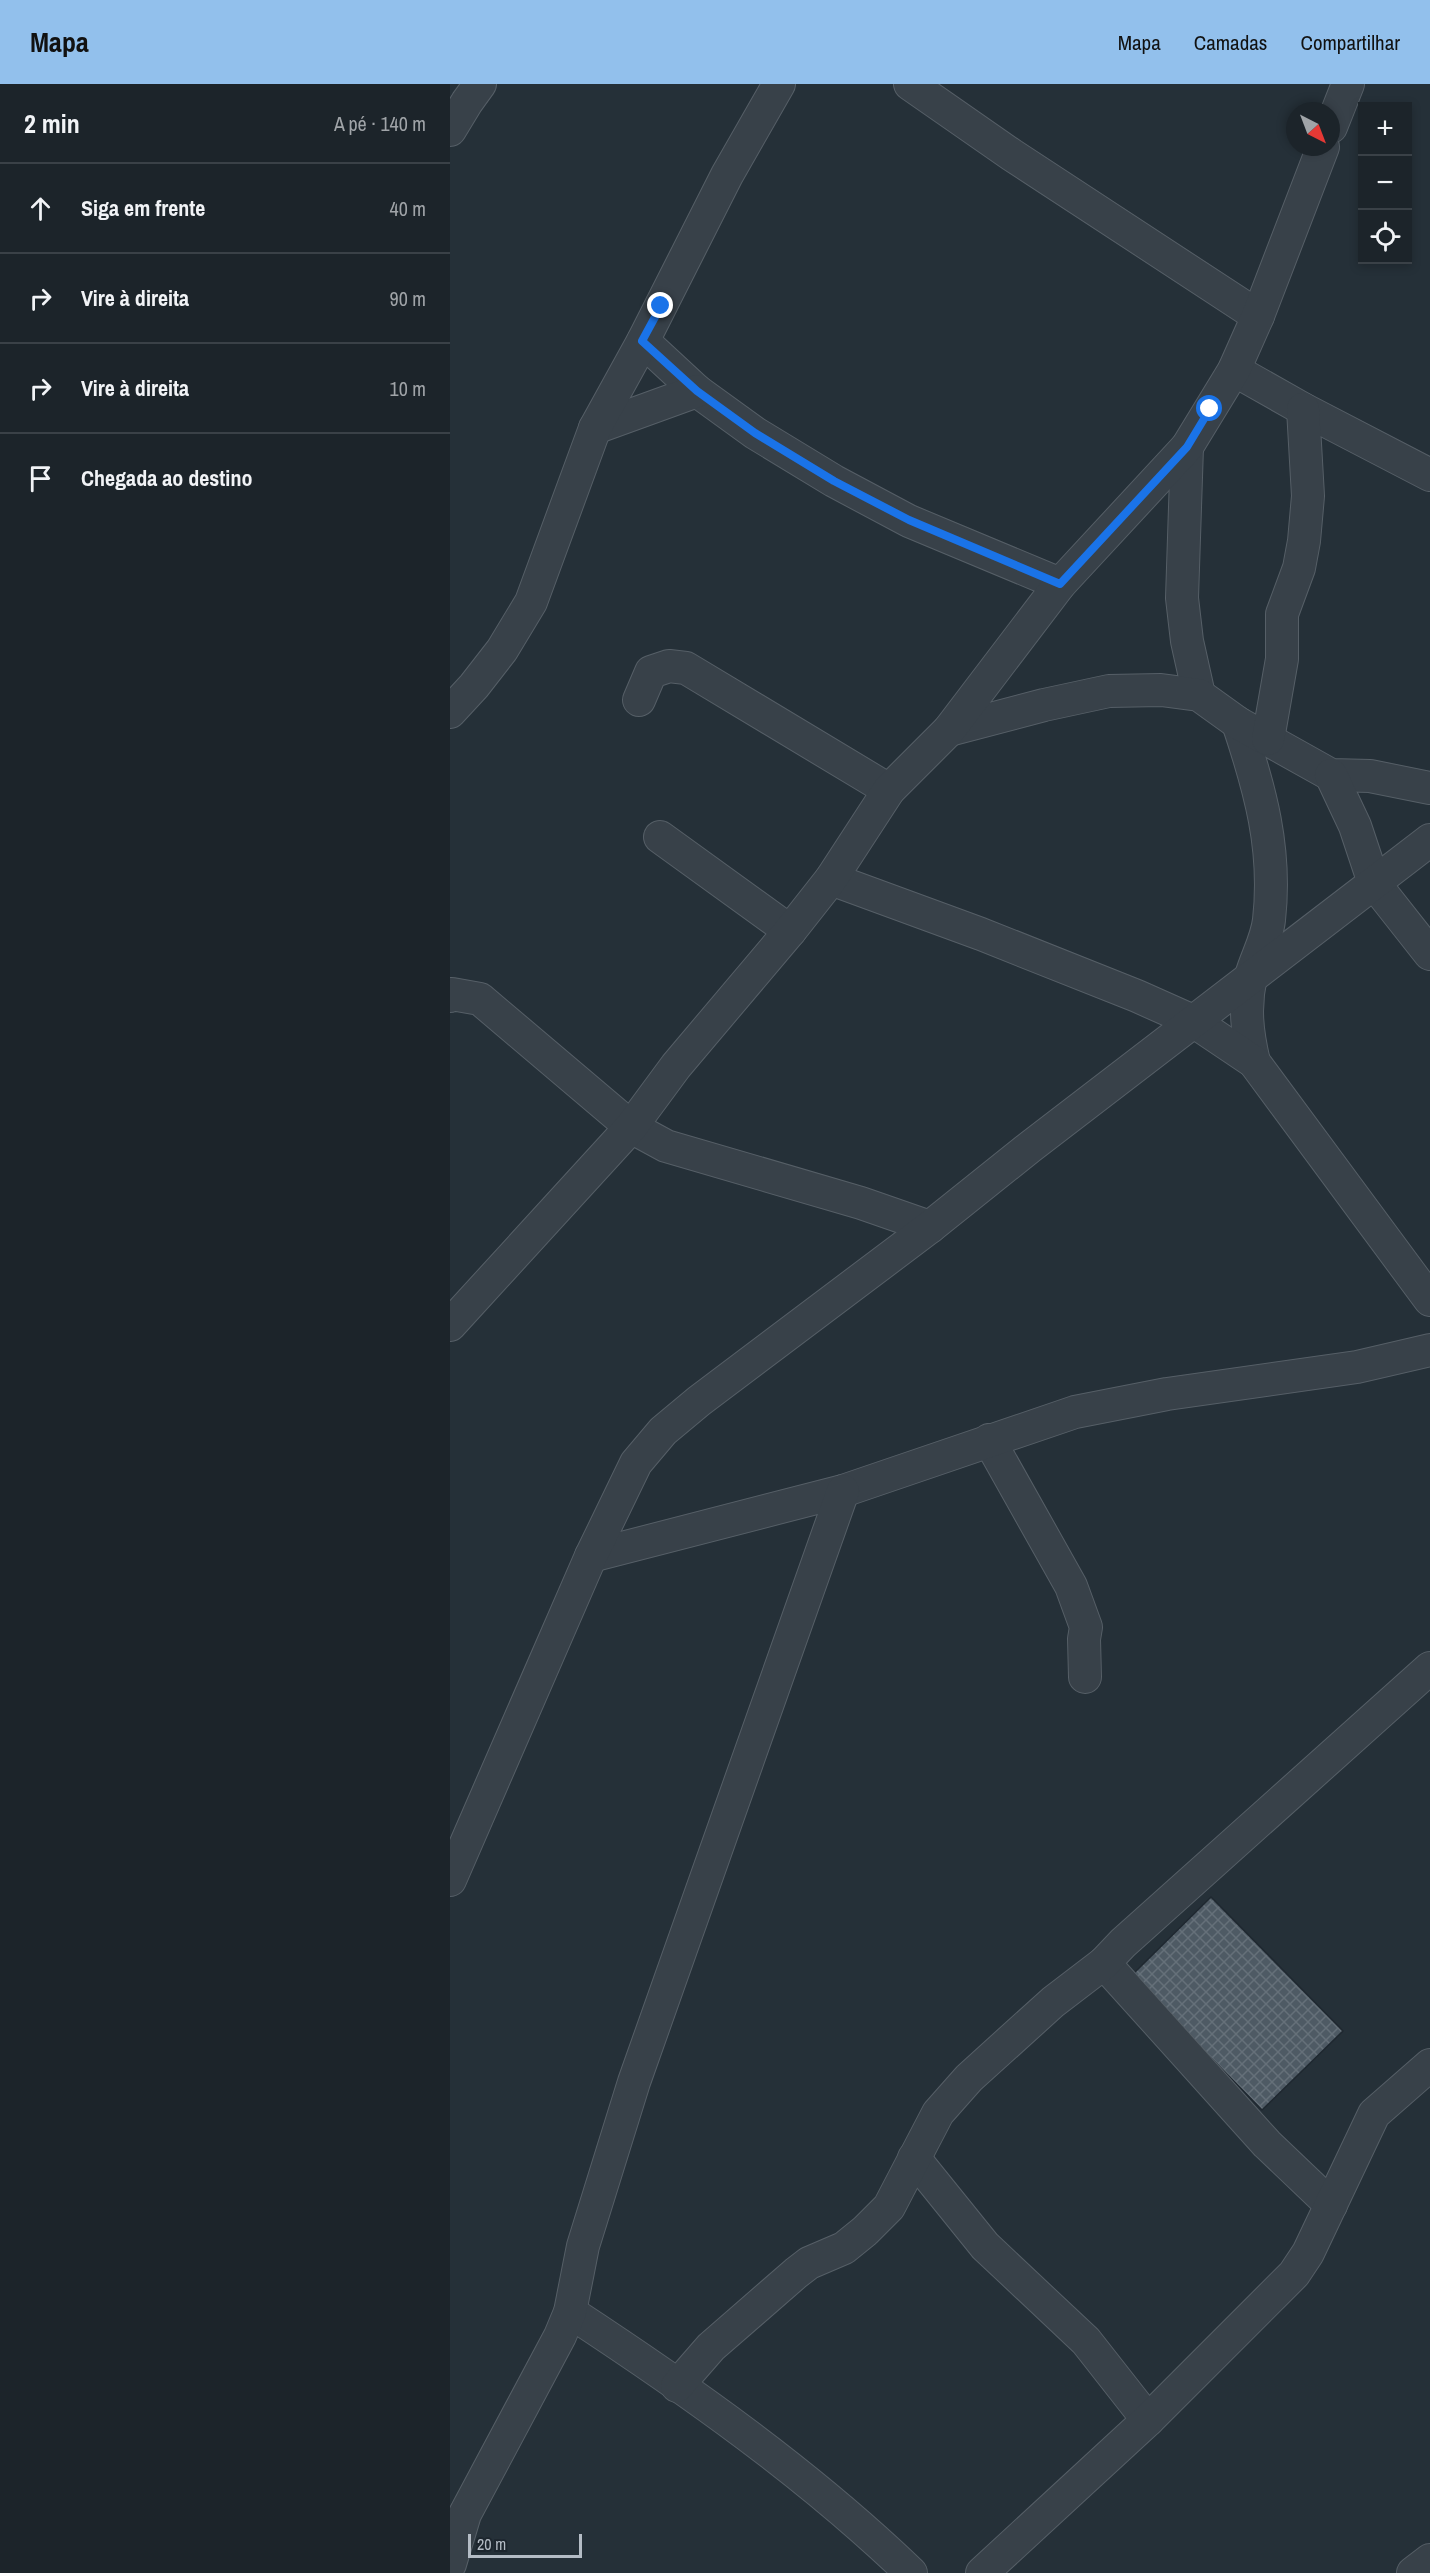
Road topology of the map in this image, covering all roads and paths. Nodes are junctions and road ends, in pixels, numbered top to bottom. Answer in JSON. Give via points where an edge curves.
{"nodes":[{"id":1,"x":779,"y":84,"type":"edge"},
{"id":2,"x":910,"y":84,"type":"edge"},
{"id":3,"x":1348,"y":84,"type":"edge"},
{"id":4,"x":466,"y":99,"type":"edge"},
{"id":5,"x":1340,"y":104,"type":"edge"},
{"id":6,"x":450,"y":130,"type":"edge"},
{"id":7,"x":1320,"y":156,"type":"edge"},
{"id":8,"x":1258,"y":316,"type":"junction"},
{"id":9,"x":642,"y":341,"type":"junction"},
{"id":10,"x":1234,"y":370,"type":"junction"},
{"id":11,"x":697,"y":391,"type":"junction"},
{"id":12,"x":1303,"y":409,"type":"junction"},
{"id":13,"x":595,"y":428,"type":"junction"},
{"id":14,"x":1187,"y":447,"type":"junction"},
{"id":15,"x":1430,"y":476,"type":"edge"},
{"id":16,"x":1060,"y":584,"type":"junction"},
{"id":17,"x":1199,"y":696,"type":"junction"},
{"id":18,"x":639,"y":700,"type":"dead end"},
{"id":19,"x":450,"y":712,"type":"edge"},
{"id":20,"x":1238,"y":723,"type":"junction"},
{"id":21,"x":949,"y":730,"type":"junction"},
{"id":22,"x":1268,"y":739,"type":"junction"},
{"id":23,"x":1331,"y":775,"type":"junction"},
{"id":24,"x":1430,"y":788,"type":"edge"},
{"id":25,"x":889,"y":790,"type":"junction"},
{"id":26,"x":660,"y":837,"type":"dead end"},
{"id":27,"x":1430,"y":840,"type":"edge"},
{"id":28,"x":831,"y":879,"type":"junction"},
{"id":29,"x":1374,"y":883,"type":"junction"},
{"id":30,"x":790,"y":932,"type":"junction"},
{"id":31,"x":1430,"y":954,"type":"edge"},
{"id":32,"x":1251,"y":977,"type":"junction"},
{"id":33,"x":450,"y":996,"type":"edge"},
{"id":34,"x":1193,"y":1021,"type":"junction"},
{"id":35,"x":1254,"y":1062,"type":"junction"},
{"id":36,"x":631,"y":1127,"type":"junction"},
{"id":37,"x":930,"y":1227,"type":"junction"},
{"id":38,"x":1430,"y":1300,"type":"edge"},
{"id":39,"x":450,"y":1325,"type":"edge"},
{"id":40,"x":1430,"y":1350,"type":"edge"},
{"id":41,"x":989,"y":1440,"type":"junction"},
{"id":42,"x":843,"y":1491,"type":"junction"},
{"id":43,"x":591,"y":1556,"type":"junction"},
{"id":44,"x":1430,"y":1668,"type":"edge"},
{"id":45,"x":1085,"y":1677,"type":"dead end"},
{"id":46,"x":450,"y":1880,"type":"edge"},
{"id":47,"x":1104,"y":1963,"type":"junction"},
{"id":48,"x":1430,"y":2065,"type":"edge"},
{"id":49,"x":914,"y":2158,"type":"junction"},
{"id":50,"x":1331,"y":2205,"type":"junction"},
{"id":51,"x":570,"y":2312,"type":"junction"},
{"id":52,"x":678,"y":2386,"type":"junction"},
{"id":53,"x":1148,"y":2420,"type":"junction"},
{"id":54,"x":1430,"y":2560,"type":"edge"},
{"id":55,"x":450,"y":2565,"type":"edge"},
{"id":56,"x":911,"y":2573,"type":"edge"},
{"id":57,"x":982,"y":2573,"type":"edge"},
{"id":58,"x":1413,"y":2573,"type":"edge"}],
"edges":[{"from":1,"to":9,"type":"street","via":[[727,175]]},
{"from":2,"to":8,"type":"street"},
{"from":3,"to":5,"type":"street"},
{"from":4,"to":6,"type":"street"},
{"from":7,"to":8,"type":"street"},
{"from":8,"to":10,"type":"street"},
{"from":9,"to":11,"type":"street"},
{"from":9,"to":13,"type":"street"},
{"from":10,"to":12,"type":"street"},
{"from":10,"to":14,"type":"street"},
{"from":11,"to":13,"type":"street"},
{"from":11,"to":16,"type":"street","via":[[755,433],[834,481],[909,520]]},
{"from":12,"to":15,"type":"street"},
{"from":12,"to":22,"type":"street","via":[[1308,496],[1305,541],[1282,614],[1282,659]]},
{"from":13,"to":19,"type":"street","via":[[531,602],[502,650]]},
{"from":14,"to":16,"type":"street"},
{"from":14,"to":17,"type":"street","via":[[1182,597]]},
{"from":16,"to":21,"type":"street"},
{"from":17,"to":20,"type":"street"},
{"from":17,"to":21,"type":"street","via":[[1161,690],[1109,691]]},
{"from":18,"to":25,"type":"street","via":[[651,672],[669,666],[686,668]]},
{"from":20,"to":22,"type":"street"},
{"from":20,"to":32,"type":"street","via":[[1259,785],[1272,876],[1269,923]]},
{"from":21,"to":25,"type":"street"},
{"from":22,"to":23,"type":"street"},
{"from":23,"to":24,"type":"street","via":[[1370,776]]},
{"from":23,"to":29,"type":"street","via":[[1355,826]]},
{"from":25,"to":28,"type":"street"},
{"from":26,"to":30,"type":"street"},
{"from":27,"to":29,"type":"street"},
{"from":28,"to":30,"type":"street"},
{"from":28,"to":34,"type":"street","via":[[981,934]]},
{"from":29,"to":31,"type":"street"},
{"from":29,"to":32,"type":"street"},
{"from":30,"to":36,"type":"street","via":[[676,1066]]},
{"from":32,"to":34,"type":"street"},
{"from":32,"to":35,"type":"street","via":[[1246,1031]]},
{"from":33,"to":36,"type":"street","via":[[480,999]]},
{"from":34,"to":35,"type":"street"},
{"from":34,"to":37,"type":"street"},
{"from":35,"to":38,"type":"street"},
{"from":36,"to":37,"type":"street","via":[[666,1146]]},
{"from":36,"to":39,"type":"street"},
{"from":37,"to":43,"type":"street","via":[[663,1431],[636,1463]]},
{"from":40,"to":41,"type":"street","via":[[1357,1367],[1167,1394],[1075,1412]]},
{"from":41,"to":42,"type":"street"},
{"from":41,"to":45,"type":"street","via":[[1071,1586],[1086,1627]]},
{"from":42,"to":43,"type":"street"},
{"from":42,"to":51,"type":"street","via":[[634,2082],[583,2246]]},
{"from":43,"to":46,"type":"street"},
{"from":44,"to":47,"type":"street"},
{"from":47,"to":49,"type":"street","via":[[1053,2002],[969,2078],[938,2113]]},
{"from":47,"to":50,"type":"street","via":[[1267,2144]]},
{"from":48,"to":50,"type":"street","via":[[1374,2114]]},
{"from":49,"to":52,"type":"street","via":[[889,2207],[865,2231],[844,2248],[796,2273],[711,2347]]},
{"from":49,"to":53,"type":"street","via":[[985,2246],[1086,2341]]},
{"from":50,"to":53,"type":"street","via":[[1294,2274]]},
{"from":51,"to":52,"type":"street"},
{"from":51,"to":55,"type":"street","via":[[465,2514]]},
{"from":52,"to":56,"type":"street","via":[[847,2515]]},
{"from":53,"to":57,"type":"street"},
{"from":54,"to":58,"type":"street"}]}
